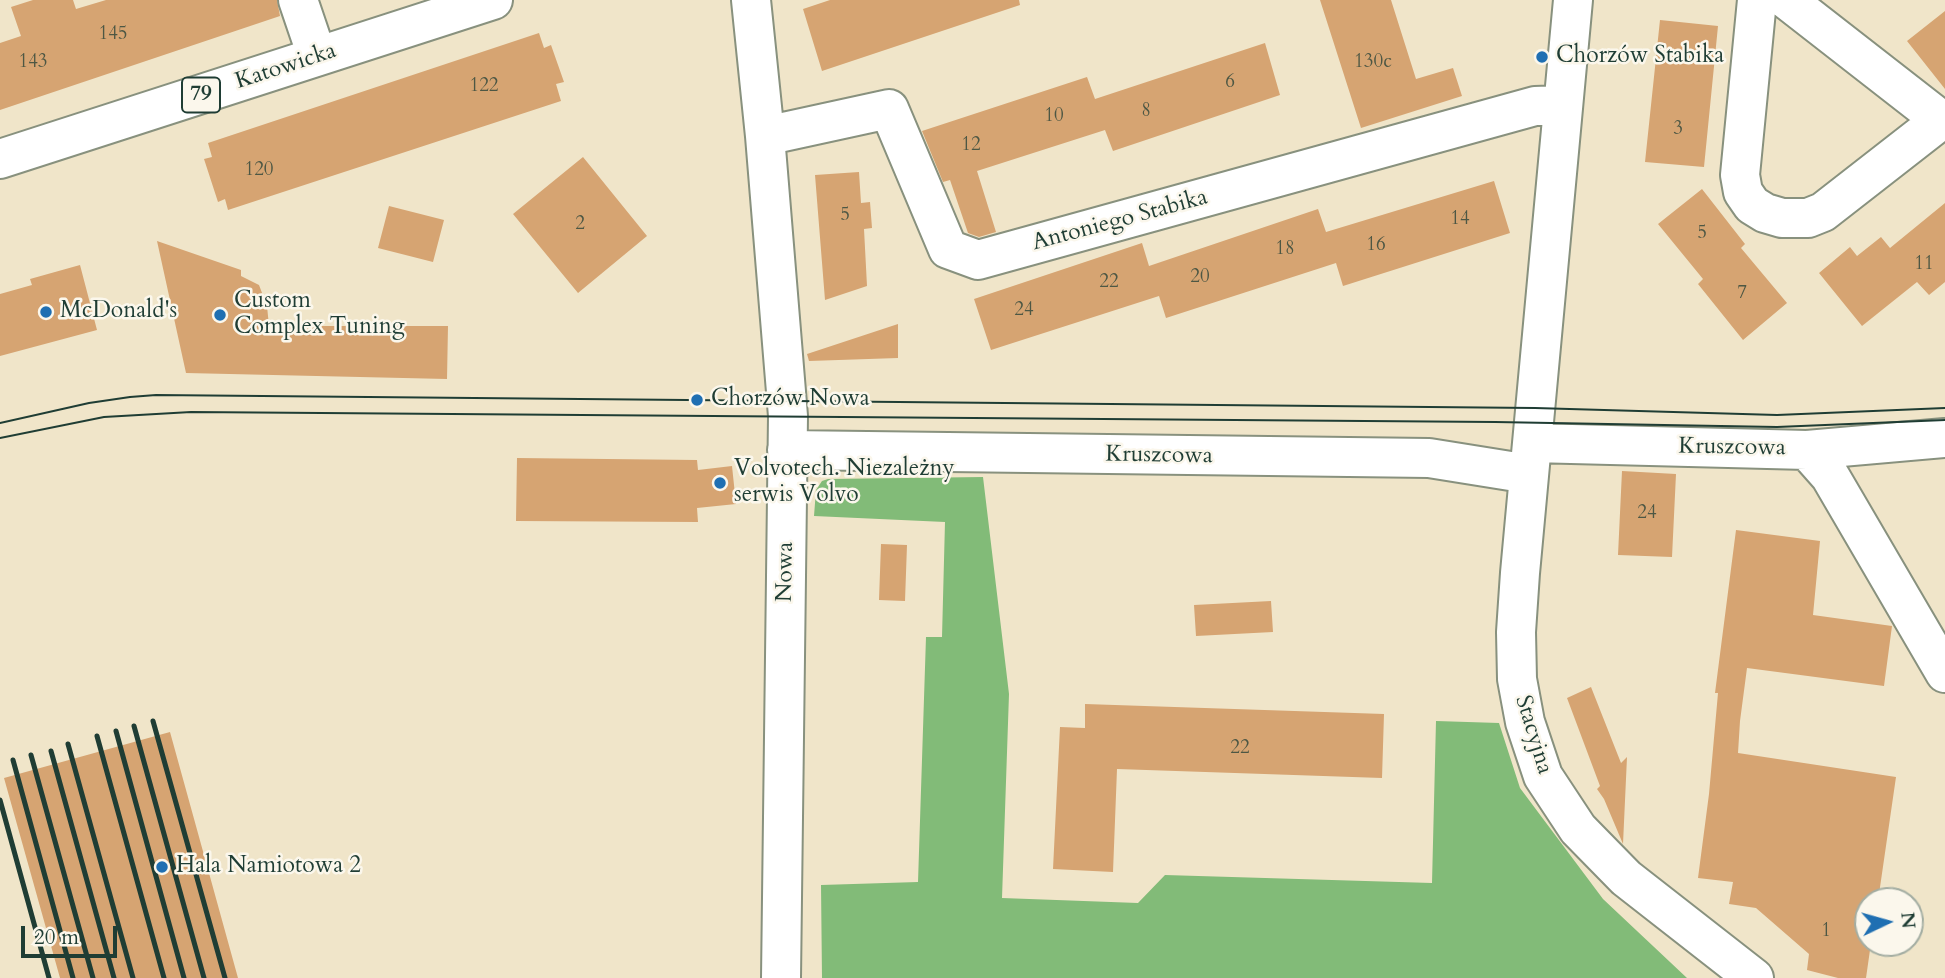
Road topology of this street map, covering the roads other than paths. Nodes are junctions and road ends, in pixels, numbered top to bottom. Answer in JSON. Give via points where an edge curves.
{"nodes":[{"id":1,"x":298,"y":0,"type":"edge"},
{"id":2,"x":493,"y":0,"type":"edge"},
{"id":3,"x":751,"y":0,"type":"edge"},
{"id":4,"x":1573,"y":0,"type":"edge"},
{"id":5,"x":1757,"y":0,"type":"edge"},
{"id":6,"x":1787,"y":0,"type":"edge"},
{"id":7,"x":317,"y":57,"type":"junction"},
{"id":8,"x":1563,"y":105,"type":"junction"},
{"id":9,"x":1943,"y":120,"type":"edge"},
{"id":10,"x":765,"y":136,"type":"junction"},
{"id":11,"x":0,"y":159,"type":"edge"},
{"id":12,"x":1945,"y":438,"type":"edge"},
{"id":13,"x":787,"y":450,"type":"junction"},
{"id":14,"x":1807,"y":450,"type":"junction"},
{"id":15,"x":1530,"y":458,"type":"junction"},
{"id":16,"x":1945,"y":673,"type":"edge"},
{"id":17,"x":781,"y":978,"type":"edge"},
{"id":18,"x":1754,"y":978,"type":"edge"}],
"edges":[{"from":1,"to":7,"type":"street"},
{"from":2,"to":7,"type":"street","name":"Katowicka","number":"79"},
{"from":3,"to":10,"type":"street","name":"Nowa"},
{"from":4,"to":8,"type":"street"},
{"from":5,"to":9,"type":"street","via":[[1740,175],[1743,192],[1752,205],[1782,218],[1808,218],[1823,212]]},
{"from":6,"to":9,"type":"street"},
{"from":7,"to":11,"type":"street","name":"Katowicka","number":"79"},
{"from":8,"to":10,"type":"street","name":"Antoniego Stabika","via":[[1535,106],[978,260],[948,249],[889,109]]},
{"from":8,"to":15,"type":"street"},
{"from":10,"to":13,"type":"street","name":"Nowa","via":[[786,381]]},
{"from":12,"to":14,"type":"street","name":"Kruszcowa"},
{"from":13,"to":15,"type":"street","name":"Kruszcowa"},
{"from":13,"to":17,"type":"street","name":"Nowa"},
{"from":14,"to":15,"type":"street","name":"Kruszcowa"},
{"from":14,"to":16,"type":"street","name":"Kruszcowa","via":[[1830,476]]},
{"from":15,"to":18,"type":"street","name":"Stacyjna","via":[[1516,657],[1525,722],[1543,776],[1578,829],[1626,878]]}]}
